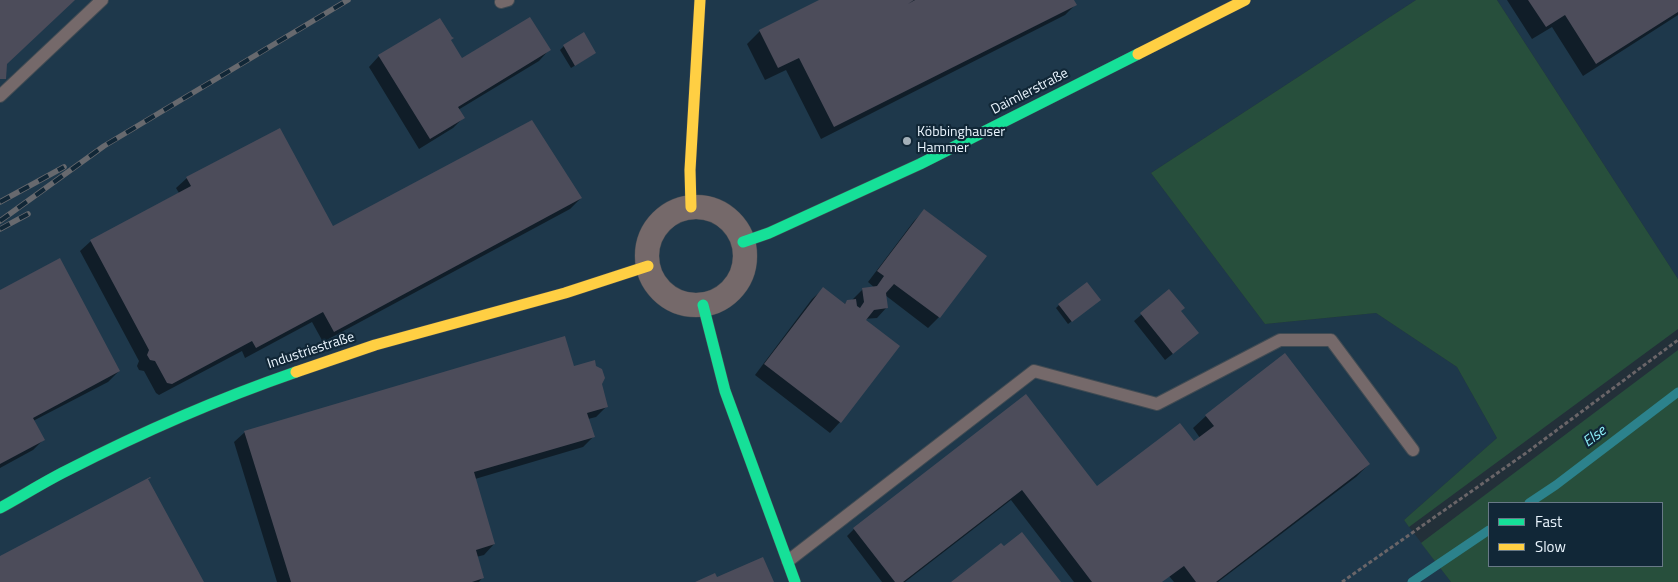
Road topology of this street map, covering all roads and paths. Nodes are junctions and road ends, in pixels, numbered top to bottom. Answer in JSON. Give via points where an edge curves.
{"nodes":[{"id":1,"x":102,"y":0,"type":"edge"},
{"id":2,"x":700,"y":0,"type":"edge"},
{"id":3,"x":1245,"y":0,"type":"edge"},
{"id":4,"x":0,"y":96,"type":"edge"},
{"id":5,"x":691,"y":207,"type":"junction"},
{"id":6,"x":743,"y":242,"type":"junction"},
{"id":7,"x":648,"y":266,"type":"junction"},
{"id":8,"x":703,"y":304,"type":"junction"},
{"id":9,"x":1678,"y":340,"type":"edge"},
{"id":10,"x":1413,"y":450,"type":"dead end"},
{"id":11,"x":0,"y":508,"type":"edge"},
{"id":12,"x":788,"y":561,"type":"junction"},
{"id":13,"x":795,"y":582,"type":"edge"},
{"id":14,"x":1342,"y":582,"type":"edge"}],
"edges":[{"from":1,"to":4,"type":"lane"},
{"from":2,"to":5,"type":"street","via":[[690,170]]},
{"from":3,"to":6,"type":"street","name":"Daimlerstraße","via":[[920,164]]},
{"from":5,"to":6,"type":"street","via":[[708,208],[723,215],[735,226]]},
{"from":5,"to":7,"type":"street","via":[[675,212],[652,234],[647,250]]},
{"from":6,"to":8,"type":"street","via":[[745,256],[738,283],[716,301]]},
{"from":7,"to":8,"type":"street","via":[[655,283],[668,296],[684,304]]},
{"from":7,"to":11,"type":"street","name":"Industriestraße","via":[[565,293],[375,345],[258,385],[73,467]]},
{"from":8,"to":12,"type":"street","via":[[726,390]]},
{"from":9,"to":14,"type":"path","via":[[1526,453]]},
{"from":10,"to":12,"type":"lane","via":[[1331,340],[1280,340],[1157,404],[1034,371]]},
{"from":12,"to":13,"type":"street"}]}
